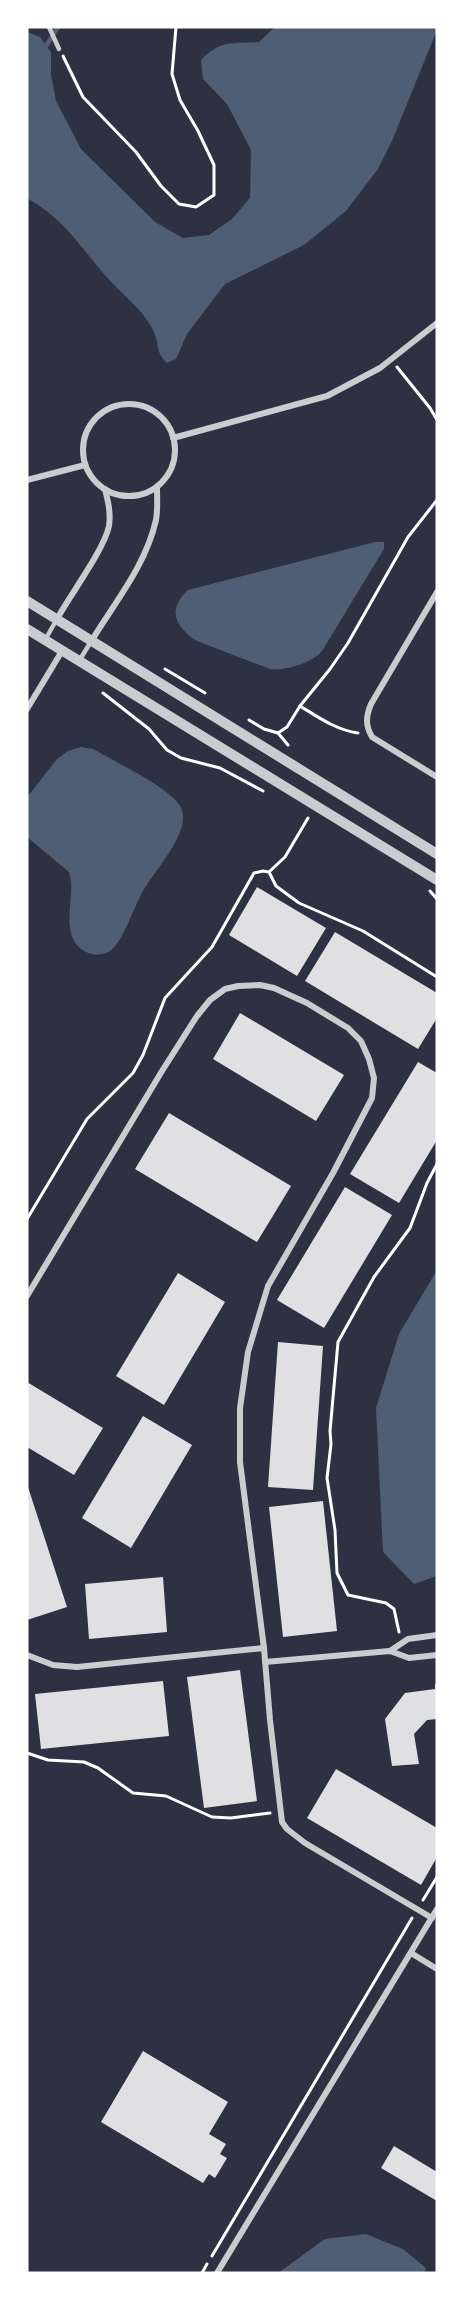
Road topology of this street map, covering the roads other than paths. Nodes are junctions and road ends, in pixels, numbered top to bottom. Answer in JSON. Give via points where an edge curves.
{"nodes":[{"id":1,"x":50,"y":27,"type":"edge"},
{"id":2,"x":59,"y":49,"type":"road end"},
{"id":3,"x":437,"y":323,"type":"edge"},
{"id":4,"x":173,"y":438,"type":"junction"},
{"id":5,"x":85,"y":465,"type":"junction"},
{"id":6,"x":27,"y":480,"type":"edge"},
{"id":7,"x":157,"y":487,"type":"junction"},
{"id":8,"x":105,"y":489,"type":"junction"},
{"id":9,"x":437,"y":592,"type":"edge"},
{"id":10,"x":27,"y":601,"type":"edge"},
{"id":11,"x":57,"y":619,"type":"junction"},
{"id":12,"x":27,"y":630,"type":"edge"},
{"id":13,"x":44,"y":640,"type":"junction"},
{"id":14,"x":92,"y":640,"type":"junction"},
{"id":15,"x":62,"y":651,"type":"junction"},
{"id":16,"x":79,"y":661,"type":"junction"},
{"id":17,"x":27,"y":709,"type":"edge"},
{"id":18,"x":437,"y":777,"type":"edge"},
{"id":19,"x":437,"y":854,"type":"edge"},
{"id":20,"x":437,"y":880,"type":"edge"},
{"id":21,"x":27,"y":1296,"type":"edge"},
{"id":22,"x":437,"y":1635,"type":"edge"},
{"id":23,"x":264,"y":1648,"type":"junction"},
{"id":24,"x":390,"y":1651,"type":"junction"},
{"id":25,"x":27,"y":1655,"type":"edge"},
{"id":26,"x":437,"y":1655,"type":"edge"},
{"id":27,"x":265,"y":1662,"type":"junction"},
{"id":28,"x":437,"y":1909,"type":"edge"},
{"id":29,"x":432,"y":1918,"type":"junction"},
{"id":30,"x":411,"y":1953,"type":"junction"},
{"id":31,"x":437,"y":1969,"type":"edge"},
{"id":32,"x":217,"y":2273,"type":"edge"}],
"edges":[{"from":1,"to":2,"type":"lane"},
{"from":3,"to":4,"type":"street","via":[[391,360],[327,396]]},
{"from":4,"to":5,"type":"street","via":[[157,414],[130,404],[115,406],[102,413],[85,436]]},
{"from":4,"to":7,"type":"street","via":[[174,459]]},
{"from":5,"to":6,"type":"street"},
{"from":5,"to":8,"type":"street"},
{"from":7,"to":8,"type":"street","via":[[131,496]]},
{"from":7,"to":14,"type":"street","via":[[156,518],[150,539],[138,567]]},
{"from":8,"to":11,"type":"street","via":[[109,528]]},
{"from":9,"to":18,"type":"street","via":[[366,717],[368,730],[378,742]]},
{"from":10,"to":11,"type":"street"},
{"from":11,"to":13,"type":"lane"},
{"from":11,"to":14,"type":"street"},
{"from":12,"to":13,"type":"street"},
{"from":13,"to":15,"type":"street"},
{"from":14,"to":16,"type":"lane"},
{"from":14,"to":19,"type":"street"},
{"from":15,"to":16,"type":"street"},
{"from":15,"to":17,"type":"street"},
{"from":16,"to":20,"type":"street"},
{"from":21,"to":23,"type":"street","via":[[196,1016],[210,1000],[225,989],[260,985],[274,988],[307,1002],[361,1041],[374,1078],[372,1098],[268,1286],[248,1352],[240,1408],[240,1462]]},
{"from":22,"to":24,"type":"street","via":[[408,1639]]},
{"from":23,"to":25,"type":"street","via":[[77,1667],[53,1665]]},
{"from":23,"to":27,"type":"street"},
{"from":24,"to":26,"type":"street","via":[[409,1658]]},
{"from":24,"to":27,"type":"street"},
{"from":27,"to":29,"type":"street","via":[[284,1826],[297,1838]]},
{"from":28,"to":29,"type":"street"},
{"from":29,"to":30,"type":"street"},
{"from":30,"to":31,"type":"street"},
{"from":30,"to":32,"type":"street"}]}
